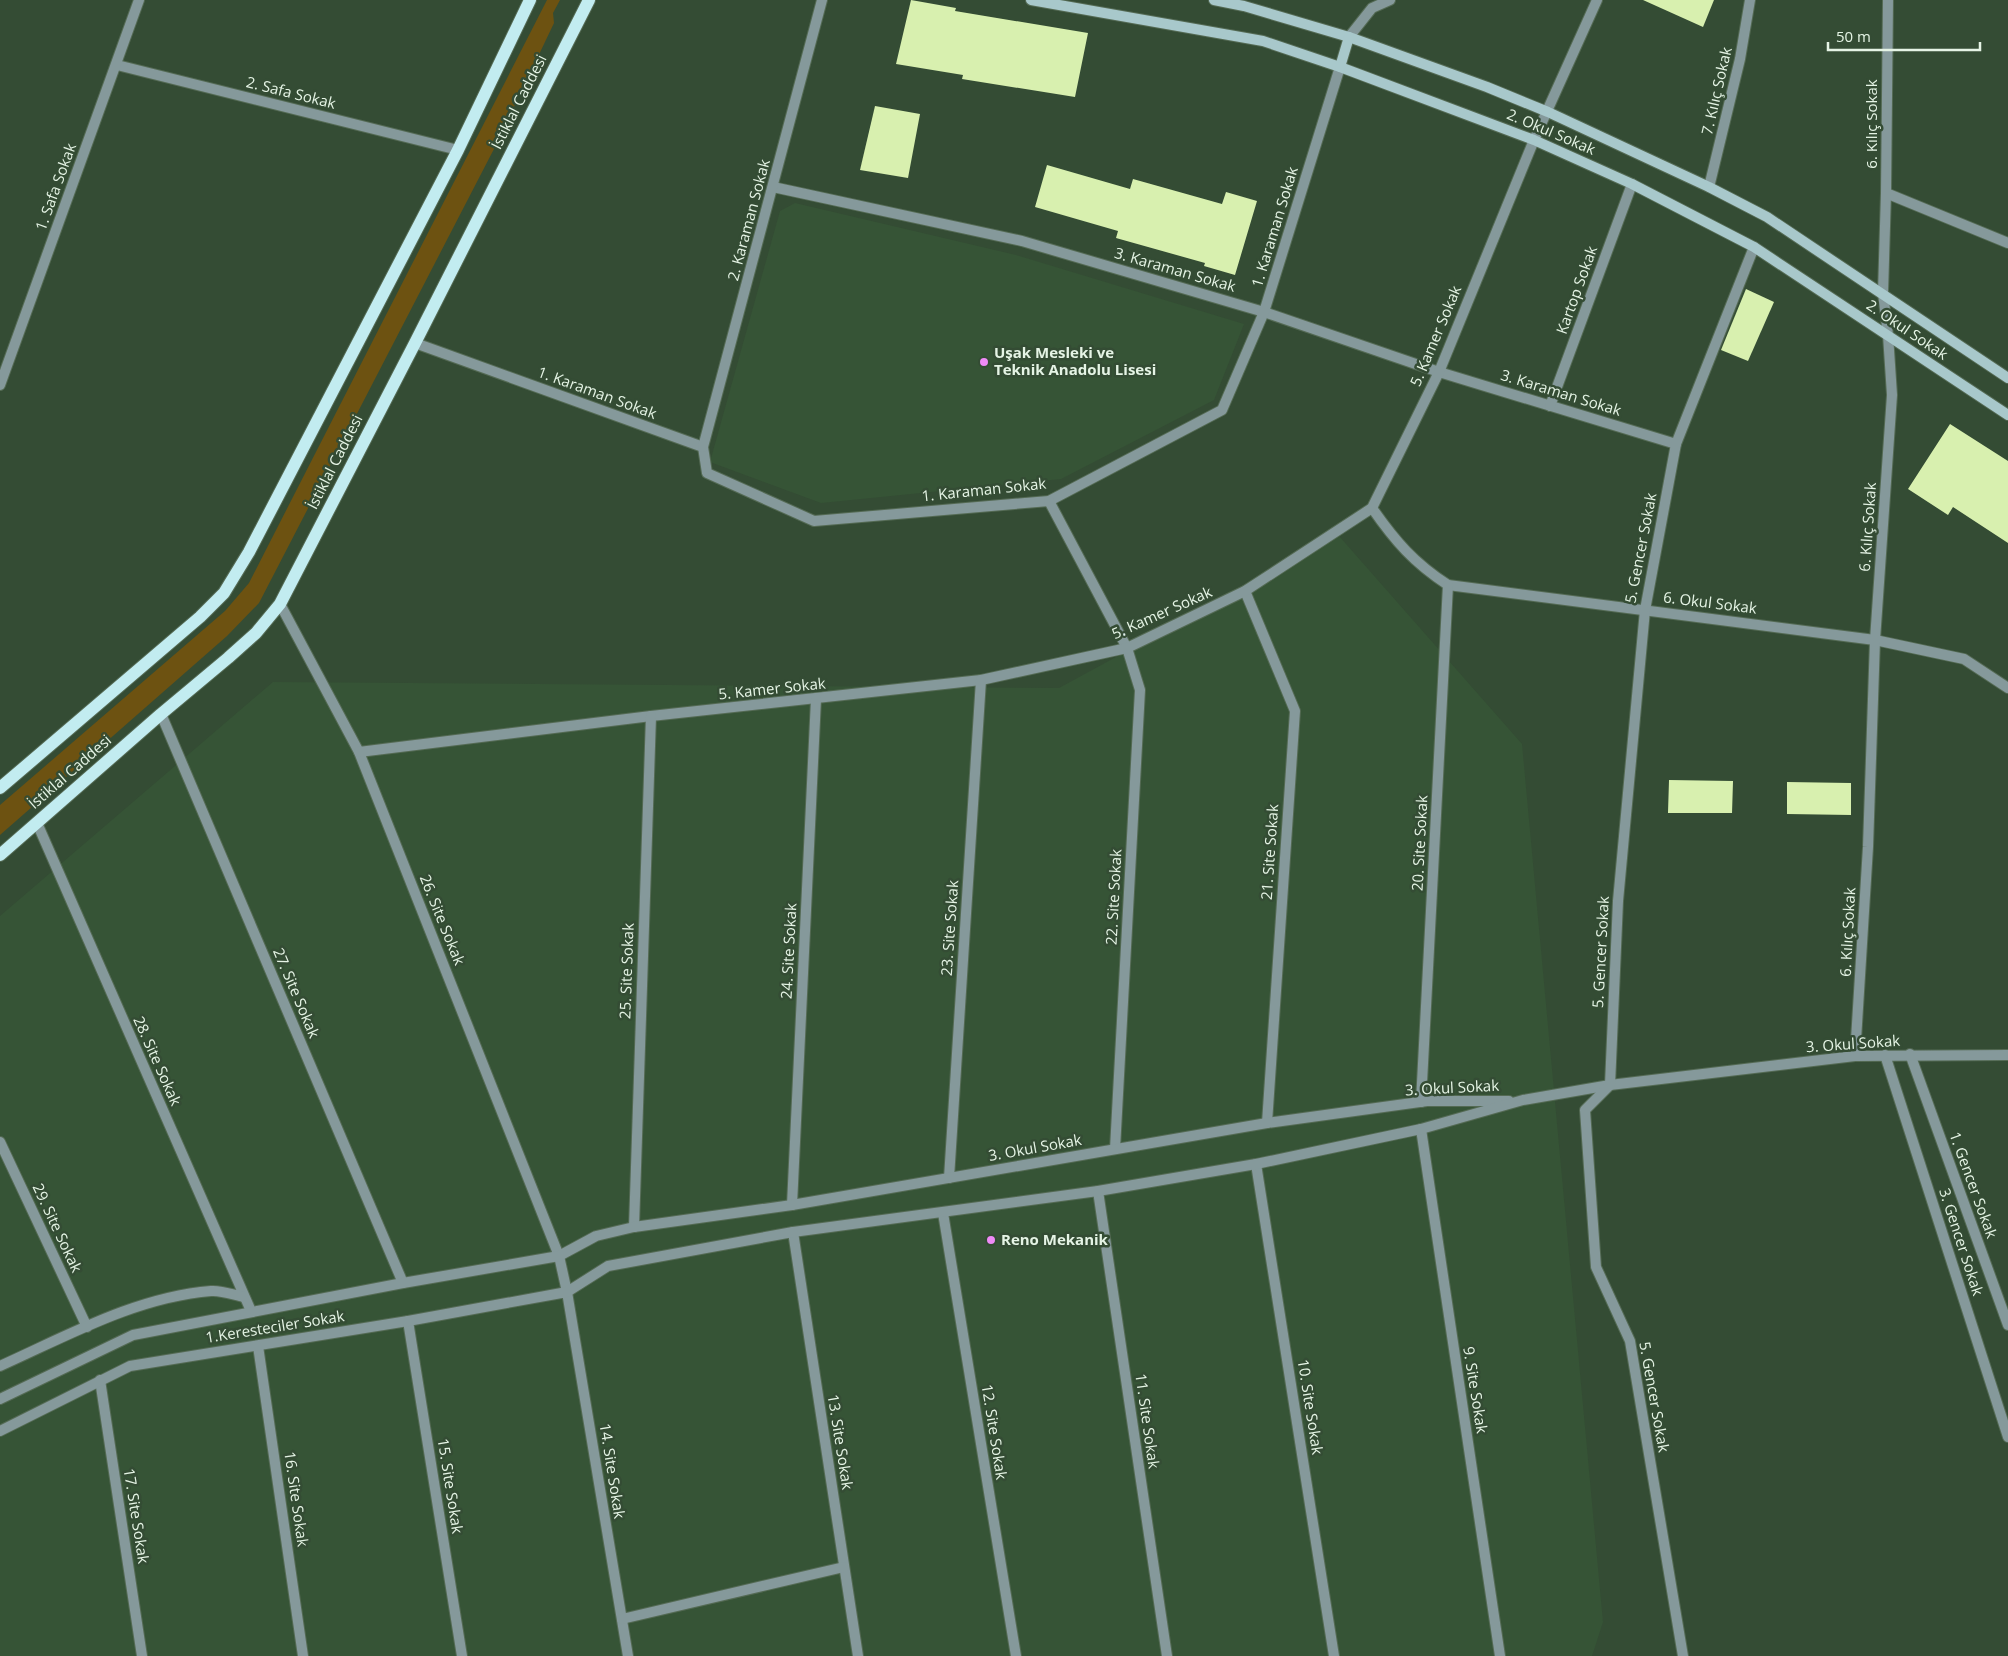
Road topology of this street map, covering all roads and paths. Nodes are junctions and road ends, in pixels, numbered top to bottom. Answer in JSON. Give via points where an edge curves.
{"nodes":[{"id":1,"x":140,"y":0,"type":"edge"},
{"id":2,"x":530,"y":0,"type":"edge"},
{"id":3,"x":589,"y":0,"type":"edge"},
{"id":4,"x":822,"y":0,"type":"edge"},
{"id":5,"x":1031,"y":0,"type":"edge"},
{"id":6,"x":1214,"y":0,"type":"edge"},
{"id":7,"x":1390,"y":0,"type":"edge"},
{"id":8,"x":1598,"y":0,"type":"edge"},
{"id":9,"x":1750,"y":0,"type":"edge"},
{"id":10,"x":1888,"y":0,"type":"edge"},
{"id":11,"x":1244,"y":3,"type":"edge"},
{"id":12,"x":1372,"y":4,"type":"edge"},
{"id":13,"x":1349,"y":37,"type":"junction"},
{"id":14,"x":117,"y":65,"type":"junction"},
{"id":15,"x":1340,"y":66,"type":"junction"},
{"id":16,"x":1548,"y":112,"type":"junction"},
{"id":17,"x":1534,"y":140,"type":"junction"},
{"id":18,"x":458,"y":150,"type":"junction"},
{"id":19,"x":1632,"y":184,"type":"junction"},
{"id":20,"x":773,"y":186,"type":"junction"},
{"id":21,"x":1709,"y":187,"type":"junction"},
{"id":22,"x":1886,"y":193,"type":"junction"},
{"id":23,"x":2008,"y":243,"type":"edge"},
{"id":24,"x":1754,"y":247,"type":"junction"},
{"id":25,"x":1883,"y":294,"type":"junction"},
{"id":26,"x":1264,"y":312,"type":"junction"},
{"id":27,"x":1888,"y":335,"type":"junction"},
{"id":28,"x":416,"y":343,"type":"junction"},
{"id":29,"x":1438,"y":372,"type":"junction"},
{"id":30,"x":2008,"y":378,"type":"edge"},
{"id":31,"x":0,"y":385,"type":"edge"},
{"id":32,"x":1550,"y":406,"type":"junction"},
{"id":33,"x":2008,"y":416,"type":"edge"},
{"id":34,"x":1676,"y":444,"type":"junction"},
{"id":35,"x":703,"y":447,"type":"junction"},
{"id":36,"x":1049,"y":501,"type":"junction"},
{"id":37,"x":1372,"y":508,"type":"junction"},
{"id":38,"x":1448,"y":585,"type":"junction"},
{"id":39,"x":1246,"y":591,"type":"junction"},
{"id":40,"x":280,"y":604,"type":"junction"},
{"id":41,"x":1645,"y":610,"type":"junction"},
{"id":42,"x":1875,"y":640,"type":"junction"},
{"id":43,"x":1127,"y":648,"type":"junction"},
{"id":44,"x":981,"y":680,"type":"junction"},
{"id":45,"x":2008,"y":688,"type":"edge"},
{"id":46,"x":816,"y":699,"type":"junction"},
{"id":47,"x":161,"y":714,"type":"junction"},
{"id":48,"x":651,"y":716,"type":"junction"},
{"id":49,"x":359,"y":752,"type":"junction"},
{"id":50,"x":0,"y":788,"type":"edge"},
{"id":51,"x":37,"y":823,"type":"junction"},
{"id":52,"x":0,"y":855,"type":"edge"},
{"id":53,"x":1910,"y":1054,"type":"junction"},
{"id":54,"x":2008,"y":1054,"type":"edge"},
{"id":55,"x":1885,"y":1055,"type":"junction"},
{"id":56,"x":1856,"y":1056,"type":"junction"},
{"id":57,"x":1610,"y":1085,"type":"junction"},
{"id":58,"x":1523,"y":1100,"type":"junction"},
{"id":59,"x":1421,"y":1102,"type":"junction"},
{"id":60,"x":1268,"y":1124,"type":"junction"},
{"id":61,"x":1421,"y":1129,"type":"junction"},
{"id":62,"x":0,"y":1142,"type":"edge"},
{"id":63,"x":1115,"y":1149,"type":"junction"},
{"id":64,"x":1256,"y":1164,"type":"junction"},
{"id":65,"x":949,"y":1178,"type":"junction"},
{"id":66,"x":1098,"y":1191,"type":"junction"},
{"id":67,"x":792,"y":1205,"type":"junction"},
{"id":68,"x":943,"y":1213,"type":"junction"},
{"id":69,"x":634,"y":1227,"type":"junction"},
{"id":70,"x":792,"y":1232,"type":"junction"},
{"id":71,"x":559,"y":1256,"type":"junction"},
{"id":72,"x":403,"y":1283,"type":"junction"},
{"id":73,"x":567,"y":1292,"type":"junction"},
{"id":74,"x":244,"y":1297,"type":"junction"},
{"id":75,"x":251,"y":1311,"type":"junction"},
{"id":76,"x":408,"y":1320,"type":"junction"},
{"id":77,"x":2008,"y":1325,"type":"edge"},
{"id":78,"x":87,"y":1327,"type":"junction"},
{"id":79,"x":258,"y":1346,"type":"junction"},
{"id":80,"x":0,"y":1366,"type":"edge"},
{"id":81,"x":100,"y":1380,"type":"junction"},
{"id":82,"x":0,"y":1399,"type":"edge"},
{"id":83,"x":0,"y":1431,"type":"edge"},
{"id":84,"x":2008,"y":1437,"type":"edge"},
{"id":85,"x":844,"y":1567,"type":"junction"},
{"id":86,"x":622,"y":1619,"type":"junction"},
{"id":87,"x":142,"y":1656,"type":"edge"},
{"id":88,"x":303,"y":1656,"type":"edge"},
{"id":89,"x":462,"y":1656,"type":"edge"},
{"id":90,"x":628,"y":1656,"type":"edge"},
{"id":91,"x":858,"y":1656,"type":"edge"},
{"id":92,"x":1016,"y":1656,"type":"edge"},
{"id":93,"x":1167,"y":1656,"type":"edge"},
{"id":94,"x":1334,"y":1656,"type":"edge"},
{"id":95,"x":1500,"y":1656,"type":"edge"},
{"id":96,"x":1683,"y":1656,"type":"edge"}],
"edges":[{"from":1,"to":14,"type":"street","name":"1. Safa Sokak"},
{"from":2,"to":18,"type":"main road"},
{"from":3,"to":28,"type":"main road","name":"İstiklal Caddesi"},
{"from":4,"to":20,"type":"street","name":"2. Karaman Sokak"},
{"from":5,"to":15,"type":"street","name":"2. Okul Sokak","via":[[1263,41]]},
{"from":6,"to":11,"type":"street","name":"2. Okul Sokak"},
{"from":7,"to":12,"type":"street"},
{"from":8,"to":16,"type":"street","name":"5. Kamer Sokak"},
{"from":9,"to":21,"type":"street","name":"7. Kılıç Sokak","via":[[1740,59]]},
{"from":10,"to":22,"type":"street","name":"6. Kılıç Sokak"},
{"from":11,"to":13,"type":"street","name":"2. Okul Sokak"},
{"from":12,"to":13,"type":"street"},
{"from":13,"to":15,"type":"street"},
{"from":13,"to":16,"type":"street","name":"2. Okul Sokak"},
{"from":14,"to":18,"type":"street","name":"2. Safa Sokak"},
{"from":14,"to":31,"type":"street","name":"1. Safa Sokak"},
{"from":15,"to":17,"type":"street","name":"2. Okul Sokak"},
{"from":15,"to":26,"type":"street","name":"1. Karaman Sokak"},
{"from":16,"to":17,"type":"street","name":"5. Kamer Sokak"},
{"from":16,"to":21,"type":"street","name":"2. Okul Sokak"},
{"from":17,"to":19,"type":"street","name":"2. Okul Sokak"},
{"from":17,"to":29,"type":"street","name":"5. Kamer Sokak"},
{"from":18,"to":50,"type":"main road","via":[[249,552],[224,593]]},
{"from":19,"to":24,"type":"street","name":"2. Okul Sokak"},
{"from":19,"to":32,"type":"street","name":"Kartop Sokak"},
{"from":20,"to":26,"type":"street","name":"3. Karaman Sokak","via":[[1022,241]]},
{"from":20,"to":35,"type":"street","name":"2. Karaman Sokak"},
{"from":21,"to":25,"type":"street","name":"2. Okul Sokak","via":[[1767,217]]},
{"from":22,"to":23,"type":"street"},
{"from":22,"to":25,"type":"street","name":"6. Kılıç Sokak"},
{"from":24,"to":27,"type":"street","name":"2. Okul Sokak"},
{"from":24,"to":34,"type":"street","name":"5. Gencer Sokak"},
{"from":25,"to":27,"type":"street","name":"6. Kılıç Sokak"},
{"from":25,"to":30,"type":"street","name":"2. Okul Sokak"},
{"from":26,"to":29,"type":"street","name":"3. Karaman Sokak"},
{"from":26,"to":36,"type":"street","name":"1. Karaman Sokak","via":[[1222,410]]},
{"from":27,"to":33,"type":"street","name":"2. Okul Sokak"},
{"from":27,"to":42,"type":"street","name":"6. Kılıç Sokak","via":[[1892,395]]},
{"from":28,"to":35,"type":"street","name":"1. Karaman Sokak"},
{"from":28,"to":40,"type":"main road","name":"İstiklal Caddesi"},
{"from":29,"to":32,"type":"street","name":"3. Karaman Sokak"},
{"from":29,"to":37,"type":"street","name":"5. Kamer Sokak"},
{"from":32,"to":34,"type":"street","name":"3. Karaman Sokak"},
{"from":34,"to":41,"type":"street","name":"5. Gencer Sokak"},
{"from":35,"to":36,"type":"street","name":"1. Karaman Sokak","via":[[707,473],[814,521]]},
{"from":36,"to":43,"type":"street","name":"22. Site Sokak"},
{"from":37,"to":38,"type":"street","name":"6. Okul Sokak","via":[[1394,539],[1431,574]]},
{"from":37,"to":39,"type":"street","name":"5. Kamer Sokak"},
{"from":38,"to":41,"type":"street","name":"6. Okul Sokak"},
{"from":38,"to":59,"type":"street","name":"20. Site Sokak"},
{"from":39,"to":43,"type":"street","name":"5. Kamer Sokak"},
{"from":39,"to":60,"type":"street","name":"21. Site Sokak","via":[[1295,711]]},
{"from":40,"to":47,"type":"main road","name":"İstiklal Caddesi","via":[[256,633]]},
{"from":40,"to":49,"type":"street","name":"26. Site Sokak"},
{"from":41,"to":42,"type":"street","name":"6. Okul Sokak"},
{"from":41,"to":57,"type":"street","name":"5. Gencer Sokak","via":[[1618,901]]},
{"from":42,"to":45,"type":"street","name":"6. Okul Sokak","via":[[1964,659]]},
{"from":42,"to":56,"type":"street","name":"6. Kılıç Sokak"},
{"from":43,"to":44,"type":"street","name":"5. Kamer Sokak"},
{"from":43,"to":63,"type":"street","name":"22. Site Sokak","via":[[1140,690]]},
{"from":44,"to":46,"type":"street","name":"5. Kamer Sokak"},
{"from":44,"to":65,"type":"street","name":"23. Site Sokak"},
{"from":46,"to":48,"type":"street","name":"5. Kamer Sokak"},
{"from":46,"to":67,"type":"street","name":"24. Site Sokak"},
{"from":47,"to":51,"type":"main road","name":"İstiklal Caddesi"},
{"from":47,"to":72,"type":"street","name":"27. Site Sokak"},
{"from":48,"to":49,"type":"street","name":"5. Kamer Sokak"},
{"from":48,"to":69,"type":"street","name":"25. Site Sokak"},
{"from":49,"to":71,"type":"street","name":"26. Site Sokak"},
{"from":51,"to":52,"type":"main road","name":"İstiklal Caddesi"},
{"from":51,"to":74,"type":"street","name":"28. Site Sokak"},
{"from":53,"to":54,"type":"street","name":"3. Okul Sokak"},
{"from":53,"to":55,"type":"street","name":"3. Okul Sokak"},
{"from":53,"to":77,"type":"street","name":"1. Gencer Sokak"},
{"from":55,"to":56,"type":"street","name":"3. Okul Sokak"},
{"from":55,"to":84,"type":"street","name":"3. Gencer Sokak"},
{"from":56,"to":57,"type":"street","name":"3. Okul Sokak"},
{"from":57,"to":58,"type":"street","name":"3. Okul Sokak"},
{"from":57,"to":96,"type":"street","name":"5. Gencer Sokak","via":[[1585,1110],[1596,1267],[1630,1341]]},
{"from":58,"to":59,"type":"street","name":"3. Okul Sokak"},
{"from":58,"to":61,"type":"street","name":"3. Okul Sokak"},
{"from":59,"to":60,"type":"street","name":"3. Okul Sokak"},
{"from":60,"to":63,"type":"street","name":"3. Okul Sokak"},
{"from":61,"to":64,"type":"street","name":"3. Okul Sokak"},
{"from":61,"to":95,"type":"street","name":"9. Site Sokak"},
{"from":62,"to":78,"type":"street","name":"29. Site Sokak"},
{"from":63,"to":65,"type":"street","name":"3. Okul Sokak"},
{"from":64,"to":66,"type":"street","name":"3. Okul Sokak"},
{"from":64,"to":94,"type":"street","name":"10. Site Sokak"},
{"from":65,"to":67,"type":"street","name":"3. Okul Sokak"},
{"from":66,"to":68,"type":"street","name":"3. Okul Sokak"},
{"from":66,"to":93,"type":"street","name":"11. Site Sokak"},
{"from":67,"to":69,"type":"street","name":"3. Okul Sokak"},
{"from":68,"to":70,"type":"street","name":"3. Okul Sokak"},
{"from":68,"to":92,"type":"street","name":"12. Site Sokak"},
{"from":69,"to":71,"type":"street","name":"3. Okul Sokak","via":[[596,1236]]},
{"from":70,"to":73,"type":"street","name":"3. Okul Sokak","via":[[608,1266]]},
{"from":70,"to":85,"type":"street","name":"13. Site Sokak"},
{"from":71,"to":72,"type":"street","name":"1.Keresteciler Sokak"},
{"from":71,"to":73,"type":"street","name":"26. Site Sokak"},
{"from":72,"to":75,"type":"street","name":"1.Keresteciler Sokak"},
{"from":73,"to":76,"type":"street","name":"1.Keresteciler Sokak"},
{"from":73,"to":86,"type":"street","name":"14. Site Sokak"},
{"from":74,"to":75,"type":"street","name":"28. Site Sokak"},
{"from":74,"to":78,"type":"street","via":[[213,1290],[171,1298],[122,1311]]},
{"from":75,"to":82,"type":"street","name":"1.Keresteciler Sokak","via":[[133,1335]]},
{"from":76,"to":79,"type":"street","name":"1.Keresteciler Sokak"},
{"from":76,"to":89,"type":"street","name":"15. Site Sokak"},
{"from":78,"to":80,"type":"street"},
{"from":79,"to":81,"type":"street","name":"1.Keresteciler Sokak","via":[[130,1366]]},
{"from":79,"to":88,"type":"street","name":"16. Site Sokak"},
{"from":81,"to":83,"type":"street","name":"1.Keresteciler Sokak"},
{"from":81,"to":87,"type":"street","name":"17. Site Sokak"},
{"from":85,"to":86,"type":"street"},
{"from":85,"to":91,"type":"street","name":"13. Site Sokak"},
{"from":86,"to":90,"type":"street","name":"14. Site Sokak"}]}
